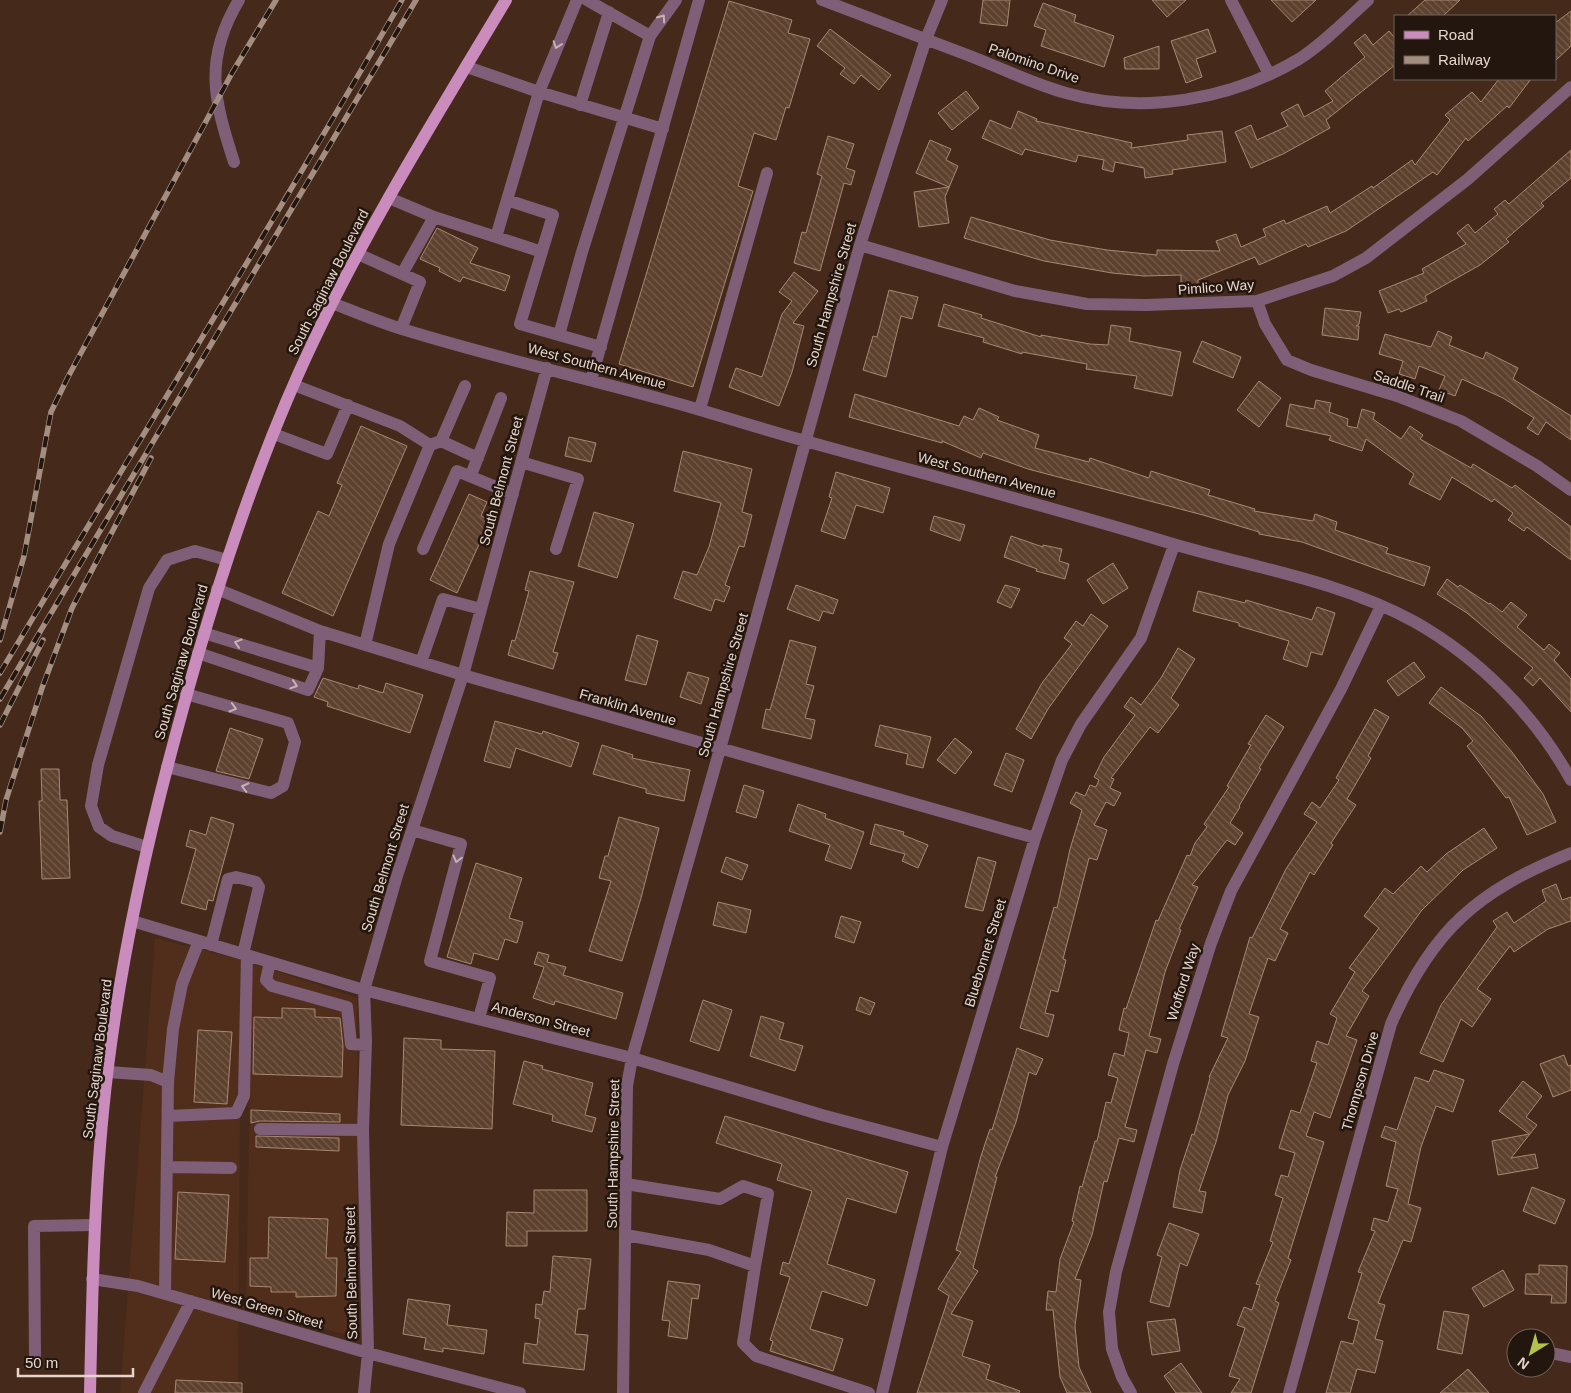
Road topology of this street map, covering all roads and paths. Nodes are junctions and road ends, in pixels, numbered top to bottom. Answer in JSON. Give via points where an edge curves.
{"nodes":[{"id":1,"x":239,"y":0,"type":"edge"},
{"id":2,"x":506,"y":0,"type":"edge"},
{"id":3,"x":576,"y":0,"type":"edge"},
{"id":4,"x":587,"y":0,"type":"edge"},
{"id":5,"x":676,"y":0,"type":"edge"},
{"id":6,"x":698,"y":0,"type":"edge"},
{"id":7,"x":822,"y":0,"type":"edge"},
{"id":8,"x":942,"y":0,"type":"edge"},
{"id":9,"x":1231,"y":0,"type":"edge"},
{"id":10,"x":1368,"y":0,"type":"edge"},
{"id":11,"x":609,"y":12,"type":"junction"},
{"id":12,"x":650,"y":36,"type":"junction"},
{"id":13,"x":926,"y":40,"type":"junction"},
{"id":14,"x":467,"y":67,"type":"junction"},
{"id":15,"x":1269,"y":74,"type":"junction"},
{"id":16,"x":1571,"y":87,"type":"edge"},
{"id":17,"x":539,"y":92,"type":"junction"},
{"id":18,"x":580,"y":105,"type":"junction"},
{"id":19,"x":624,"y":118,"type":"junction"},
{"id":20,"x":663,"y":129,"type":"junction"},
{"id":21,"x":234,"y":162,"type":"dead end"},
{"id":22,"x":767,"y":173,"type":"dead end"},
{"id":23,"x":389,"y":198,"type":"junction"},
{"id":24,"x":507,"y":200,"type":"junction"},
{"id":25,"x":434,"y":217,"type":"junction"},
{"id":26,"x":496,"y":237,"type":"junction"},
{"id":27,"x":860,"y":244,"type":"junction"},
{"id":28,"x":542,"y":252,"type":"junction"},
{"id":29,"x":358,"y":254,"type":"junction"},
{"id":30,"x":402,"y":274,"type":"junction"},
{"id":31,"x":1257,"y":301,"type":"junction"},
{"id":32,"x":332,"y":303,"type":"junction"},
{"id":33,"x":401,"y":329,"type":"junction"},
{"id":34,"x":559,"y":335,"type":"junction"},
{"id":35,"x":600,"y":347,"type":"junction"},
{"id":36,"x":547,"y":368,"type":"junction"},
{"id":37,"x":591,"y":380,"type":"junction"},
{"id":38,"x":294,"y":385,"type":"junction"},
{"id":39,"x":465,"y":386,"type":"dead end"},
{"id":40,"x":501,"y":398,"type":"dead end"},
{"id":41,"x":348,"y":405,"type":"junction"},
{"id":42,"x":700,"y":409,"type":"junction"},
{"id":43,"x":274,"y":434,"type":"junction"},
{"id":44,"x":806,"y":442,"type":"junction"},
{"id":45,"x":435,"y":443,"type":"junction"},
{"id":46,"x":478,"y":458,"type":"junction"},
{"id":47,"x":521,"y":462,"type":"junction"},
{"id":48,"x":471,"y":476,"type":"junction"},
{"id":49,"x":1571,"y":490,"type":"edge"},
{"id":50,"x":513,"y":494,"type":"junction"},
{"id":51,"x":1174,"y":545,"type":"junction"},
{"id":52,"x":423,"y":549,"type":"dead end"},
{"id":53,"x":556,"y":549,"type":"dead end"},
{"id":54,"x":227,"y":560,"type":"junction"},
{"id":55,"x":218,"y":589,"type":"junction"},
{"id":56,"x":1381,"y":606,"type":"junction"},
{"id":57,"x":481,"y":610,"type":"junction"},
{"id":58,"x":320,"y":631,"type":"junction"},
{"id":59,"x":204,"y":633,"type":"junction"},
{"id":60,"x":365,"y":644,"type":"junction"},
{"id":61,"x":198,"y":653,"type":"junction"},
{"id":62,"x":421,"y":662,"type":"junction"},
{"id":63,"x":318,"y":668,"type":"junction"},
{"id":64,"x":463,"y":675,"type":"junction"},
{"id":65,"x":186,"y":694,"type":"junction"},
{"id":66,"x":720,"y":749,"type":"junction"},
{"id":67,"x":167,"y":767,"type":"junction"},
{"id":68,"x":1571,"y":780,"type":"edge"},
{"id":69,"x":412,"y":830,"type":"junction"},
{"id":70,"x":1035,"y":838,"type":"junction"},
{"id":71,"x":148,"y":847,"type":"junction"},
{"id":72,"x":1571,"y":853,"type":"edge"},
{"id":73,"x":132,"y":921,"type":"junction"},
{"id":74,"x":205,"y":943,"type":"junction"},
{"id":75,"x":245,"y":955,"type":"junction"},
{"id":76,"x":270,"y":962,"type":"junction"},
{"id":77,"x":364,"y":990,"type":"junction"},
{"id":78,"x":479,"y":1018,"type":"junction"},
{"id":79,"x":366,"y":1046,"type":"junction"},
{"id":80,"x":632,"y":1058,"type":"junction"},
{"id":81,"x":108,"y":1072,"type":"junction"},
{"id":82,"x":168,"y":1082,"type":"junction"},
{"id":83,"x":168,"y":1116,"type":"junction"},
{"id":84,"x":260,"y":1130,"type":"dead end"},
{"id":85,"x":363,"y":1130,"type":"junction"},
{"id":86,"x":942,"y":1147,"type":"junction"},
{"id":87,"x":167,"y":1167,"type":"junction"},
{"id":88,"x":231,"y":1168,"type":"dead end"},
{"id":89,"x":626,"y":1184,"type":"junction"},
{"id":90,"x":95,"y":1225,"type":"junction"},
{"id":91,"x":626,"y":1235,"type":"junction"},
{"id":92,"x":755,"y":1266,"type":"junction"},
{"id":93,"x":92,"y":1279,"type":"junction"},
{"id":94,"x":165,"y":1293,"type":"junction"},
{"id":95,"x":192,"y":1301,"type":"junction"},
{"id":96,"x":368,"y":1353,"type":"junction"},
{"id":97,"x":1556,"y":1354,"type":"edge"},
{"id":98,"x":35,"y":1357,"type":"dead end"},
{"id":99,"x":1571,"y":1358,"type":"edge"},
{"id":100,"x":90,"y":1393,"type":"edge"},
{"id":101,"x":144,"y":1393,"type":"edge"},
{"id":102,"x":364,"y":1393,"type":"edge"},
{"id":103,"x":520,"y":1393,"type":"edge"},
{"id":104,"x":623,"y":1393,"type":"edge"},
{"id":105,"x":869,"y":1393,"type":"edge"},
{"id":106,"x":882,"y":1393,"type":"edge"},
{"id":107,"x":1131,"y":1393,"type":"edge"},
{"id":108,"x":1289,"y":1393,"type":"edge"}],
"edges":[{"from":1,"to":21,"type":"street","via":[[219,41],[216,62],[218,110]]},
{"from":2,"to":14,"type":"main road","name":"South Saginaw Boulevard"},
{"from":3,"to":17,"type":"street","one_way":true},
{"from":4,"to":11,"type":"street"},
{"from":12,"to":5,"type":"street","one_way":true},
{"from":6,"to":20,"type":"street"},
{"from":7,"to":13,"type":"street","name":"Palomino Drive"},
{"from":8,"to":13,"type":"street","name":"South Hampshire Street"},
{"from":9,"to":15,"type":"street"},
{"from":10,"to":15,"type":"street","name":"Palomino Drive","via":[[1316,46]]},
{"from":11,"to":12,"type":"street"},
{"from":11,"to":18,"type":"street"},
{"from":12,"to":19,"type":"street"},
{"from":13,"to":15,"type":"street","name":"Palomino Drive","via":[[1066,93],[1117,102],[1194,99]]},
{"from":13,"to":27,"type":"street","name":"South Hampshire Street"},
{"from":14,"to":17,"type":"street"},
{"from":14,"to":23,"type":"main road","name":"South Saginaw Boulevard"},
{"from":16,"to":31,"type":"street","name":"Pimlico Way","via":[[1468,179],[1366,258],[1333,276]]},
{"from":17,"to":18,"type":"street"},
{"from":17,"to":24,"type":"street"},
{"from":18,"to":19,"type":"street"},
{"from":19,"to":20,"type":"street"},
{"from":19,"to":34,"type":"street"},
{"from":20,"to":35,"type":"street"},
{"from":22,"to":42,"type":"street"},
{"from":23,"to":25,"type":"street"},
{"from":23,"to":29,"type":"main road","name":"South Saginaw Boulevard"},
{"from":24,"to":26,"type":"street"},
{"from":24,"to":28,"type":"street","via":[[553,215]]},
{"from":25,"to":26,"type":"street"},
{"from":25,"to":30,"type":"street"},
{"from":26,"to":28,"type":"street"},
{"from":27,"to":31,"type":"street","name":"Pimlico Way","via":[[1015,291],[1086,304],[1146,306]]},
{"from":27,"to":44,"type":"street","name":"South Hampshire Street"},
{"from":28,"to":34,"type":"street","via":[[520,324]]},
{"from":29,"to":30,"type":"street"},
{"from":29,"to":32,"type":"main road","name":"South Saginaw Boulevard"},
{"from":30,"to":33,"type":"street","via":[[420,282]]},
{"from":31,"to":49,"type":"street","name":"Saddle Trail","via":[[1265,324],[1287,360],[1461,421]]},
{"from":32,"to":33,"type":"street","name":"West Southern Avenue"},
{"from":32,"to":38,"type":"main road","name":"South Saginaw Boulevard"},
{"from":33,"to":36,"type":"street","name":"West Southern Avenue"},
{"from":34,"to":35,"type":"street"},
{"from":35,"to":37,"type":"street"},
{"from":36,"to":37,"type":"street","name":"West Southern Avenue"},
{"from":36,"to":47,"type":"street","name":"South Belmont Street"},
{"from":37,"to":42,"type":"street","name":"West Southern Avenue"},
{"from":38,"to":41,"type":"street"},
{"from":38,"to":43,"type":"main road","name":"South Saginaw Boulevard"},
{"from":39,"to":45,"type":"street"},
{"from":40,"to":46,"type":"street"},
{"from":41,"to":43,"type":"street","via":[[327,454]]},
{"from":41,"to":45,"type":"street"},
{"from":42,"to":44,"type":"street","name":"West Southern Avenue"},
{"from":43,"to":54,"type":"main road","name":"South Saginaw Boulevard"},
{"from":44,"to":51,"type":"street","name":"West Southern Avenue","via":[[1041,504]]},
{"from":44,"to":66,"type":"street","name":"South Hampshire Street"},
{"from":45,"to":46,"type":"street"},
{"from":45,"to":60,"type":"street","via":[[389,544]]},
{"from":46,"to":48,"type":"street"},
{"from":47,"to":50,"type":"street","name":"South Belmont Street"},
{"from":47,"to":53,"type":"street","via":[[578,479]]},
{"from":48,"to":50,"type":"street"},
{"from":48,"to":52,"type":"street","via":[[457,471]]},
{"from":50,"to":57,"type":"street","name":"South Belmont Street"},
{"from":51,"to":56,"type":"street","name":"West Southern Avenue","via":[[1330,586]]},
{"from":51,"to":70,"type":"street","name":"Bluebonnet Street","via":[[1141,638],[1077,732],[1062,760]]},
{"from":54,"to":55,"type":"main road","name":"South Saginaw Boulevard"},
{"from":54,"to":71,"type":"street","via":[[195,551],[167,560],[149,588],[98,765],[91,806],[99,827],[112,836]]},
{"from":55,"to":58,"type":"street","name":"Franklin Avenue"},
{"from":55,"to":59,"type":"main road","name":"South Saginaw Boulevard"},
{"from":56,"to":68,"type":"street","name":"West Southern Avenue","via":[[1444,642],[1512,698],[1544,737]]},
{"from":56,"to":107,"type":"street","name":"Wofford Way","via":[[1341,689],[1231,891],[1211,943],[1173,1064],[1116,1272],[1109,1312],[1112,1349]]},
{"from":57,"to":62,"type":"street","via":[[443,599]]},
{"from":57,"to":64,"type":"street","name":"South Belmont Street"},
{"from":58,"to":60,"type":"street","name":"Franklin Avenue"},
{"from":58,"to":63,"type":"street"},
{"from":59,"to":61,"type":"main road","name":"South Saginaw Boulevard"},
{"from":63,"to":59,"type":"street","one_way":true},
{"from":60,"to":62,"type":"street","name":"Franklin Avenue"},
{"from":61,"to":63,"type":"street","one_way":true,"via":[[308,690]]},
{"from":61,"to":65,"type":"main road","name":"South Saginaw Boulevard"},
{"from":62,"to":64,"type":"street","name":"Franklin Avenue"},
{"from":64,"to":66,"type":"street","name":"Franklin Avenue"},
{"from":64,"to":69,"type":"street","name":"South Belmont Street"},
{"from":65,"to":67,"type":"main road","name":"South Saginaw Boulevard"},
{"from":65,"to":67,"type":"street","one_way":true,"via":[[288,723],[294,742],[283,786],[271,794]]},
{"from":66,"to":70,"type":"street","name":"Franklin Avenue"},
{"from":66,"to":80,"type":"street","name":"South Hampshire Street"},
{"from":67,"to":71,"type":"main road","name":"South Saginaw Boulevard"},
{"from":69,"to":77,"type":"street","name":"South Belmont Street"},
{"from":69,"to":78,"type":"street","one_way":true,"via":[[461,844],[430,961],[490,978]]},
{"from":70,"to":86,"type":"street","name":"Bluebonnet Street"},
{"from":71,"to":73,"type":"main road","name":"South Saginaw Boulevard"},
{"from":72,"to":108,"type":"street","name":"Thompson Drive","via":[[1521,874],[1472,908],[1437,942],[1404,993],[1391,1024]]},
{"from":73,"to":74,"type":"street","name":"Anderson Street"},
{"from":73,"to":81,"type":"main road","name":"South Saginaw Boulevard"},
{"from":74,"to":75,"type":"street","name":"Anderson Street"},
{"from":74,"to":75,"type":"street","via":[[228,879],[236,877],[256,882],[259,887]]},
{"from":74,"to":82,"type":"street","via":[[182,984],[173,1029]]},
{"from":75,"to":76,"type":"street","name":"Anderson Street"},
{"from":75,"to":83,"type":"street","via":[[244,1096],[236,1113]]},
{"from":76,"to":77,"type":"street","name":"Anderson Street"},
{"from":76,"to":79,"type":"street","via":[[266,980],[272,986],[347,1007],[351,1044]]},
{"from":77,"to":78,"type":"street","name":"Anderson Street"},
{"from":77,"to":79,"type":"street","name":"South Belmont Street"},
{"from":78,"to":80,"type":"street","name":"Anderson Street"},
{"from":79,"to":85,"type":"street","name":"South Belmont Street"},
{"from":80,"to":86,"type":"street","name":"Anderson Street","via":[[822,1116]]},
{"from":80,"to":89,"type":"street","name":"South Hampshire Street","via":[[628,1086]]},
{"from":81,"to":82,"type":"street","via":[[151,1074]]},
{"from":81,"to":90,"type":"main road","name":"South Saginaw Boulevard"},
{"from":82,"to":83,"type":"street"},
{"from":83,"to":87,"type":"street"},
{"from":84,"to":85,"type":"street"},
{"from":85,"to":96,"type":"street","name":"South Belmont Street"},
{"from":86,"to":106,"type":"street","name":"Bluebonnet Street"},
{"from":87,"to":88,"type":"street"},
{"from":87,"to":94,"type":"street"},
{"from":89,"to":91,"type":"street","name":"South Hampshire Street"},
{"from":89,"to":92,"type":"street","via":[[720,1199],[743,1186],[768,1194]]},
{"from":90,"to":93,"type":"main road","name":"South Saginaw Boulevard"},
{"from":90,"to":98,"type":"street","via":[[34,1226]]},
{"from":91,"to":92,"type":"street","via":[[709,1250]]},
{"from":91,"to":104,"type":"street","name":"South Hampshire Street"},
{"from":92,"to":105,"type":"street","via":[[743,1343],[756,1356]]},
{"from":93,"to":94,"type":"street","name":"West Green Street","via":[[128,1283]]},
{"from":93,"to":100,"type":"main road","name":"South Saginaw Boulevard"},
{"from":94,"to":95,"type":"street","name":"West Green Street"},
{"from":95,"to":96,"type":"street","name":"West Green Street"},
{"from":95,"to":101,"type":"street"},
{"from":96,"to":102,"type":"street","name":"South Belmont Street"},
{"from":96,"to":103,"type":"street","name":"West Green Street"},
{"from":97,"to":99,"type":"street"}]}
